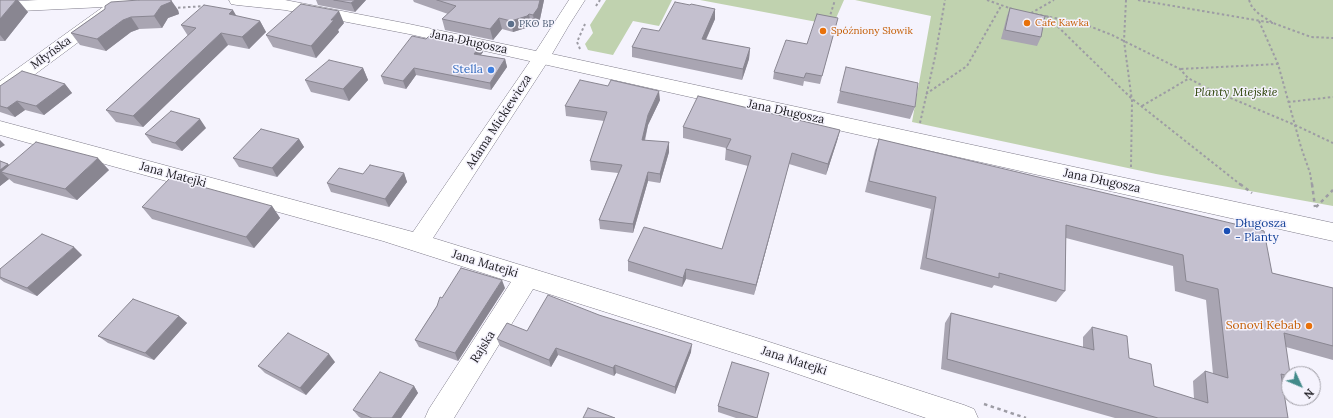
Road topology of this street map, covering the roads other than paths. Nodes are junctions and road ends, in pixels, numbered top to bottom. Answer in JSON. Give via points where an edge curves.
{"nodes":[{"id":1,"x":130,"y":0,"type":"edge"},
{"id":2,"x":237,"y":0,"type":"edge"},
{"id":3,"x":577,"y":0,"type":"edge"},
{"id":4,"x":0,"y":7,"type":"edge"},
{"id":5,"x":541,"y":58,"type":"junction"},
{"id":6,"x":0,"y":90,"type":"edge"},
{"id":7,"x":0,"y":128,"type":"edge"},
{"id":8,"x":1332,"y":235,"type":"edge"},
{"id":9,"x":418,"y":243,"type":"junction"},
{"id":10,"x":527,"y":277,"type":"junction"},
{"id":11,"x":973,"y":411,"type":"edge"},
{"id":12,"x":439,"y":418,"type":"edge"}],
"edges":[{"from":1,"to":4,"type":"street"},
{"from":1,"to":6,"type":"street","name":"Młyńska"},
{"from":2,"to":5,"type":"street","name":"Jana Długosza","via":[[285,5]]},
{"from":3,"to":5,"type":"street","name":"Adama Mickiewicza"},
{"from":5,"to":8,"type":"street","name":"Jana Długosza"},
{"from":5,"to":9,"type":"street","name":"Adama Mickiewicza"},
{"from":7,"to":9,"type":"street","name":"Jana Matejki"},
{"from":9,"to":10,"type":"street","name":"Jana Matejki"},
{"from":10,"to":11,"type":"street","name":"Jana Matejki","via":[[757,349]]},
{"from":10,"to":12,"type":"street","name":"Rajska"}]}
